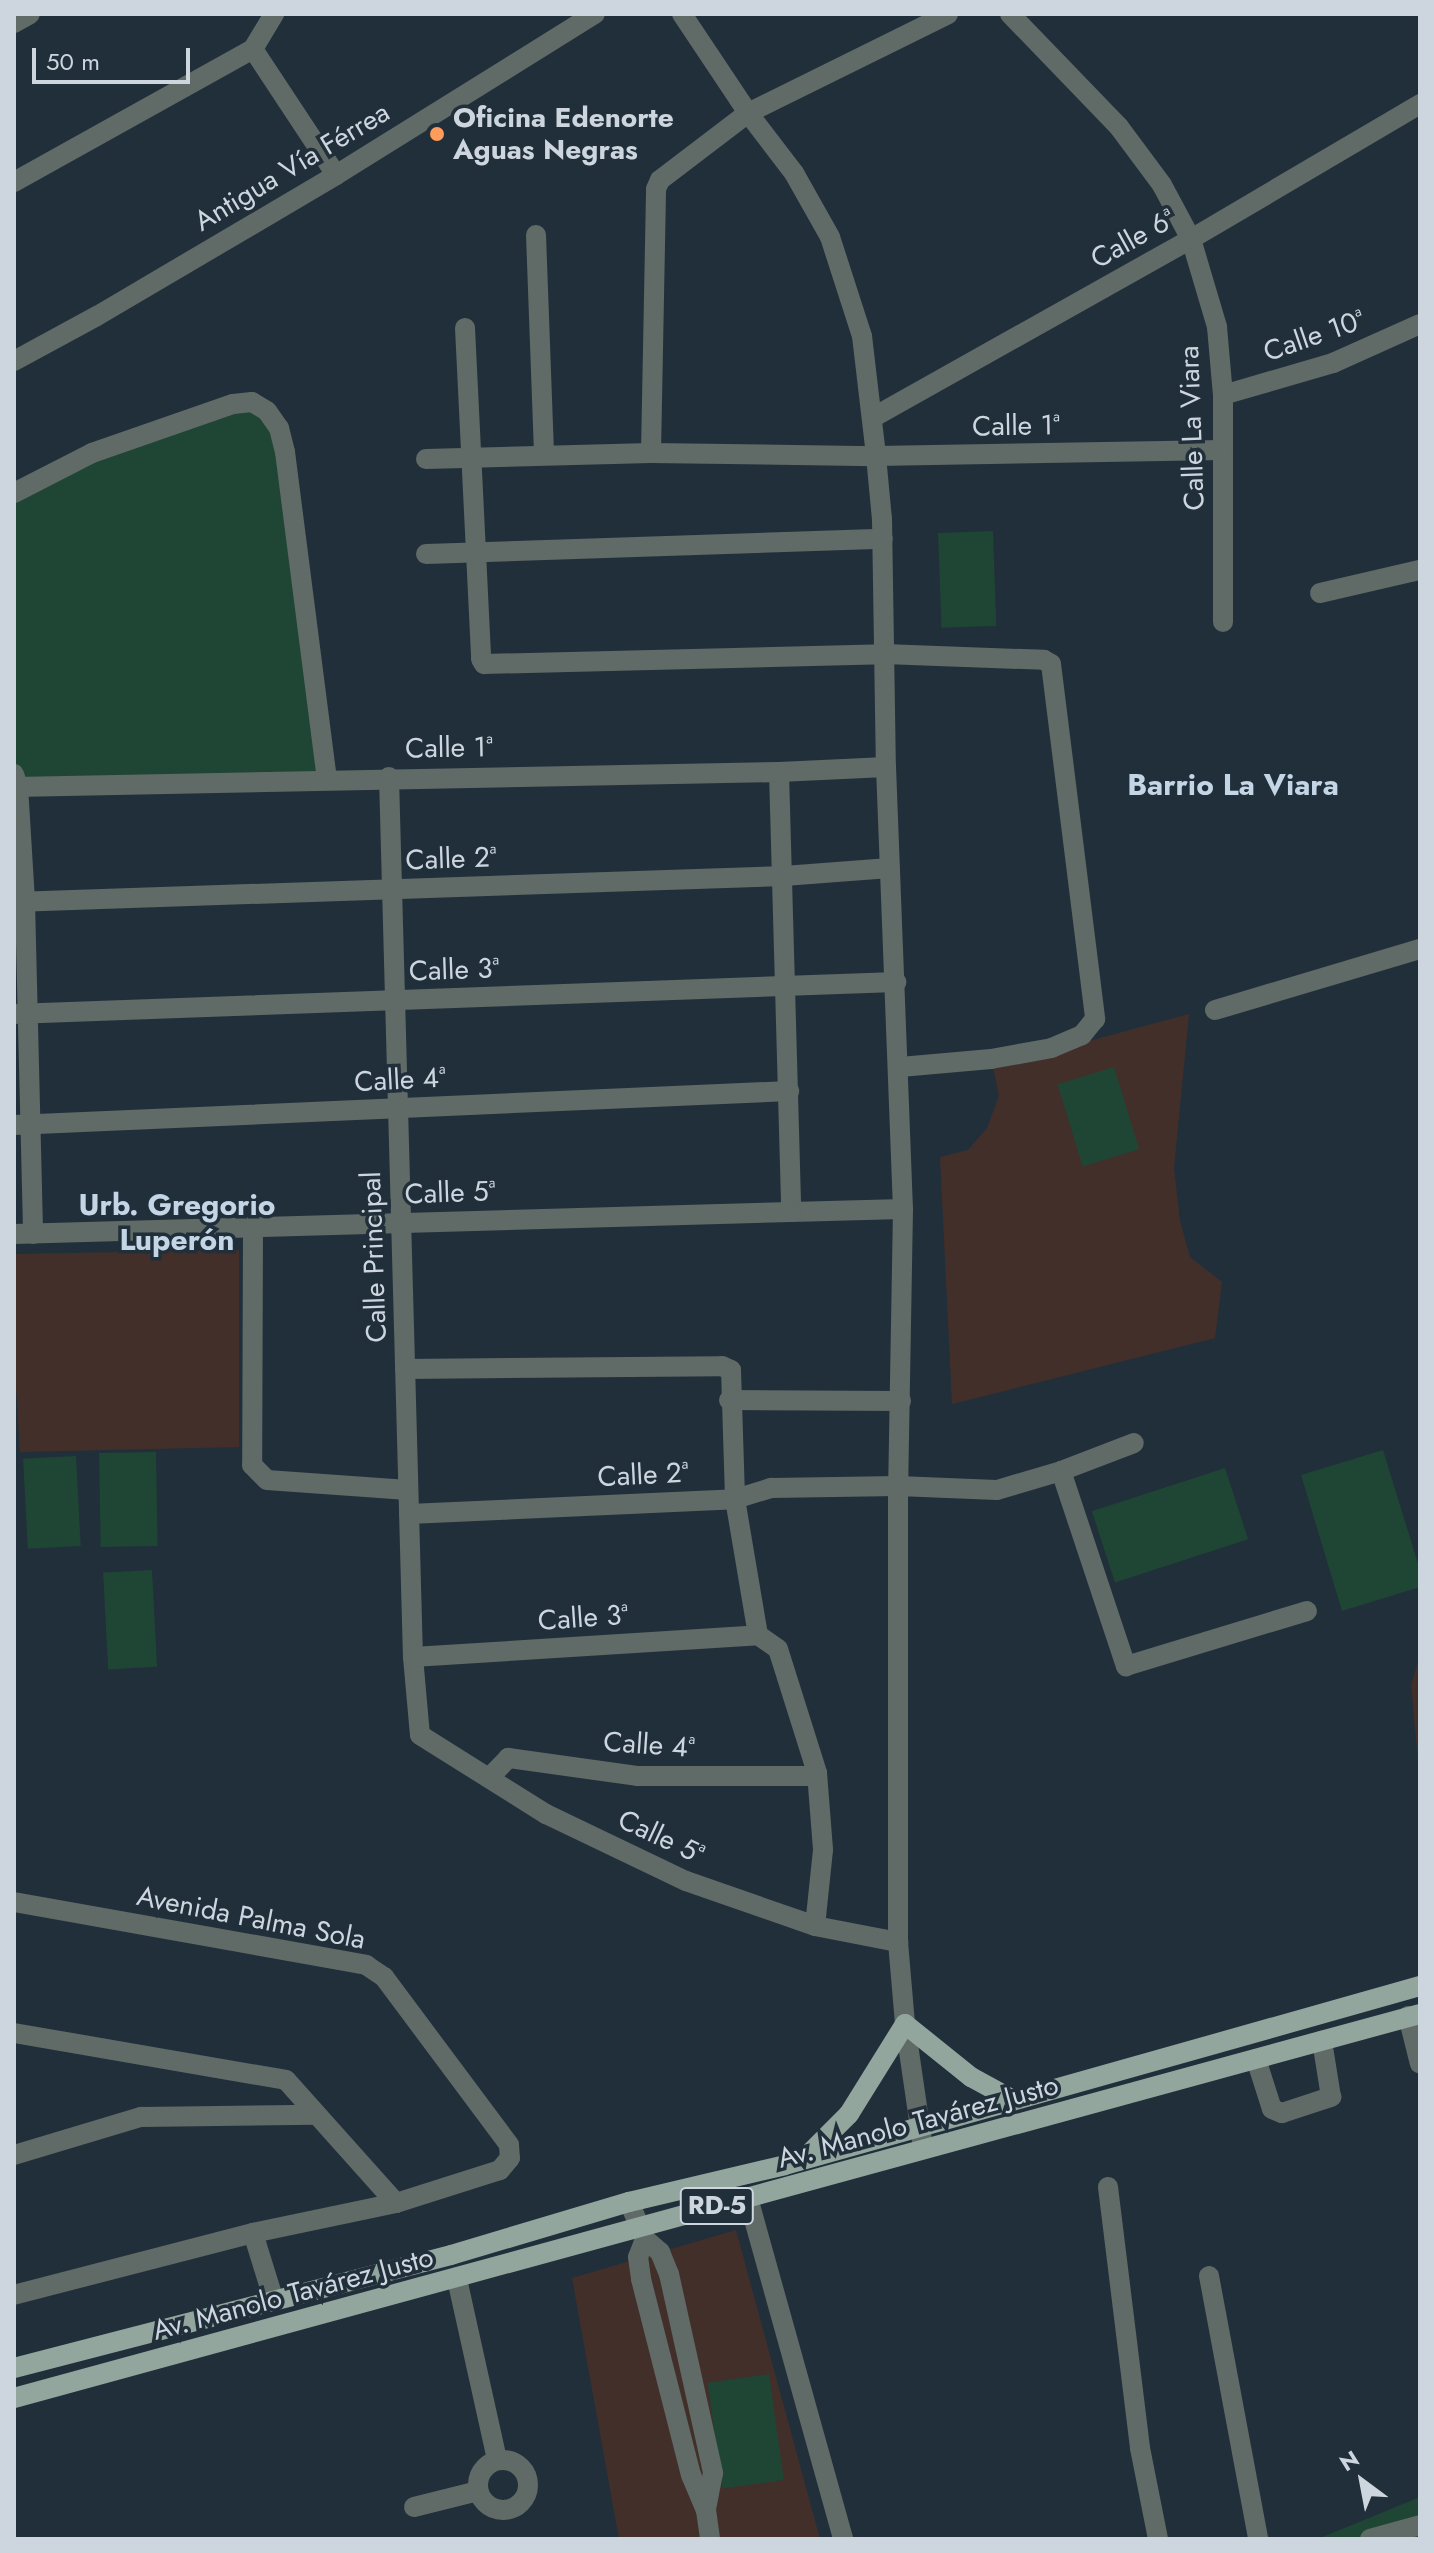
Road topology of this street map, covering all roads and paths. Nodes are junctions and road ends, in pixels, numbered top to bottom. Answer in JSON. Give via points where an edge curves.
{"nodes":[{"id":1,"x":30,"y":14,"type":"edge"},
{"id":2,"x":274,"y":14,"type":"edge"},
{"id":3,"x":595,"y":14,"type":"edge"},
{"id":4,"x":682,"y":14,"type":"edge"},
{"id":5,"x":948,"y":14,"type":"edge"},
{"id":6,"x":1010,"y":14,"type":"edge"},
{"id":7,"x":14,"y":23,"type":"edge"},
{"id":8,"x":253,"y":49,"type":"junction"},
{"id":9,"x":1420,"y":104,"type":"edge"},
{"id":10,"x":748,"y":113,"type":"junction"},
{"id":11,"x":336,"y":175,"type":"junction"},
{"id":12,"x":14,"y":182,"type":"edge"},
{"id":13,"x":536,"y":235,"type":"dead end"},
{"id":14,"x":1191,"y":239,"type":"junction"},
{"id":15,"x":1420,"y":324,"type":"edge"},
{"id":16,"x":465,"y":328,"type":"dead end"},
{"id":17,"x":14,"y":361,"type":"edge"},
{"id":18,"x":1223,"y":395,"type":"junction"},
{"id":19,"x":872,"y":418,"type":"junction"},
{"id":20,"x":1222,"y":450,"type":"junction"},
{"id":21,"x":651,"y":453,"type":"junction"},
{"id":22,"x":544,"y":455,"type":"junction"},
{"id":23,"x":876,"y":456,"type":"junction"},
{"id":24,"x":471,"y":457,"type":"junction"},
{"id":25,"x":426,"y":459,"type":"dead end"},
{"id":26,"x":14,"y":493,"type":"edge"},
{"id":27,"x":883,"y":539,"type":"junction"},
{"id":28,"x":476,"y":551,"type":"junction"},
{"id":29,"x":426,"y":554,"type":"dead end"},
{"id":30,"x":1420,"y":570,"type":"edge"},
{"id":31,"x":1320,"y":593,"type":"dead end"},
{"id":32,"x":1223,"y":622,"type":"dead end"},
{"id":33,"x":884,"y":654,"type":"junction"},
{"id":34,"x":886,"y":767,"type":"junction"},
{"id":35,"x":779,"y":772,"type":"junction"},
{"id":36,"x":389,"y":777,"type":"junction"},
{"id":37,"x":327,"y":779,"type":"junction"},
{"id":38,"x":15,"y":782,"type":"edge"},
{"id":39,"x":890,"y":868,"type":"junction"},
{"id":40,"x":784,"y":876,"type":"junction"},
{"id":41,"x":392,"y":889,"type":"junction"},
{"id":42,"x":20,"y":902,"type":"edge"},
{"id":43,"x":1420,"y":949,"type":"edge"},
{"id":44,"x":896,"y":982,"type":"junction"},
{"id":45,"x":786,"y":987,"type":"junction"},
{"id":46,"x":395,"y":1000,"type":"junction"},
{"id":47,"x":1215,"y":1010,"type":"dead end"},
{"id":48,"x":21,"y":1014,"type":"edge"},
{"id":49,"x":900,"y":1067,"type":"junction"},
{"id":50,"x":789,"y":1091,"type":"junction"},
{"id":51,"x":398,"y":1108,"type":"junction"},
{"id":52,"x":22,"y":1125,"type":"edge"},
{"id":53,"x":903,"y":1209,"type":"junction"},
{"id":54,"x":791,"y":1212,"type":"junction"},
{"id":55,"x":401,"y":1223,"type":"junction"},
{"id":56,"x":253,"y":1229,"type":"junction"},
{"id":57,"x":24,"y":1234,"type":"edge"},
{"id":58,"x":405,"y":1369,"type":"junction"},
{"id":59,"x":729,"y":1400,"type":"junction"},
{"id":60,"x":901,"y":1401,"type":"junction"},
{"id":61,"x":1134,"y":1443,"type":"dead end"},
{"id":62,"x":1061,"y":1471,"type":"junction"},
{"id":63,"x":898,"y":1486,"type":"junction"},
{"id":64,"x":408,"y":1490,"type":"junction"},
{"id":65,"x":735,"y":1499,"type":"junction"},
{"id":66,"x":409,"y":1514,"type":"junction"},
{"id":67,"x":1307,"y":1611,"type":"dead end"},
{"id":68,"x":758,"y":1635,"type":"junction"},
{"id":69,"x":413,"y":1657,"type":"junction"},
{"id":70,"x":420,"y":1735,"type":"joint"},
{"id":71,"x":815,"y":1776,"type":"junction"},
{"id":72,"x":489,"y":1778,"type":"junction"},
{"id":73,"x":14,"y":1902,"type":"edge"},
{"id":74,"x":815,"y":1926,"type":"junction"},
{"id":75,"x":898,"y":1942,"type":"junction"},
{"id":76,"x":1420,"y":1986,"type":"edge"},
{"id":77,"x":1414,"y":2015,"type":"edge"},
{"id":78,"x":905,"y":2024,"type":"junction"},
{"id":79,"x":14,"y":2033,"type":"edge"},
{"id":80,"x":1322,"y":2041,"type":"junction"},
{"id":81,"x":1256,"y":2059,"type":"junction"},
{"id":82,"x":1420,"y":2064,"type":"edge"},
{"id":83,"x":1013,"y":2100,"type":"junction"},
{"id":84,"x":316,"y":2115,"type":"junction"},
{"id":85,"x":920,"y":2124,"type":"junction"},
{"id":86,"x":923,"y":2147,"type":"junction"},
{"id":87,"x":14,"y":2155,"type":"edge"},
{"id":88,"x":807,"y":2156,"type":"junction"},
{"id":89,"x":1108,"y":2187,"type":"dead end"},
{"id":90,"x":748,"y":2198,"type":"junction"},
{"id":91,"x":629,"y":2202,"type":"junction"},
{"id":92,"x":396,"y":2203,"type":"junction"},
{"id":93,"x":253,"y":2233,"type":"junction"},
{"id":94,"x":641,"y":2233,"type":"junction"},
{"id":95,"x":1209,"y":2276,"type":"dead end"},
{"id":96,"x":457,"y":2279,"type":"junction"},
{"id":97,"x":14,"y":2295,"type":"edge"},
{"id":98,"x":274,"y":2301,"type":"junction"},
{"id":99,"x":686,"y":2349,"type":"junction"},
{"id":100,"x":660,"y":2354,"type":"junction"},
{"id":101,"x":14,"y":2368,"type":"edge"},
{"id":102,"x":14,"y":2398,"type":"edge"},
{"id":103,"x":497,"y":2460,"type":"junction"},
{"id":104,"x":478,"y":2491,"type":"junction"},
{"id":105,"x":414,"y":2507,"type":"dead end"},
{"id":106,"x":706,"y":2510,"type":"junction"},
{"id":107,"x":1420,"y":2525,"type":"edge"},
{"id":108,"x":1380,"y":2538,"type":"edge"},
{"id":109,"x":710,"y":2539,"type":"edge"},
{"id":110,"x":843,"y":2539,"type":"edge"},
{"id":111,"x":1158,"y":2539,"type":"edge"},
{"id":112,"x":1258,"y":2539,"type":"edge"}],
"edges":[{"from":1,"to":7,"type":"street"},
{"from":2,"to":8,"type":"street"},
{"from":3,"to":11,"type":"street","name":"Antigua Vía Férrea"},
{"from":4,"to":10,"type":"street"},
{"from":5,"to":10,"type":"street"},
{"from":6,"to":14,"type":"street","name":"Calle La Viara","via":[[1119,127],[1162,185]]},
{"from":8,"to":11,"type":"street"},
{"from":8,"to":12,"type":"street"},
{"from":9,"to":14,"type":"street","name":"Calle 6ª"},
{"from":10,"to":19,"type":"street","via":[[794,173],[830,237],[862,336]]},
{"from":10,"to":21,"type":"street","via":[[660,180],[656,189]]},
{"from":11,"to":17,"type":"street","name":"Antigua Vía Férrea"},
{"from":13,"to":22,"type":"street"},
{"from":14,"to":18,"type":"street","name":"Calle La Viara","via":[[1217,327]]},
{"from":14,"to":19,"type":"street","name":"Calle 6ª"},
{"from":15,"to":18,"type":"street","name":"Calle 10ª","via":[[1333,363]]},
{"from":16,"to":24,"type":"street"},
{"from":18,"to":20,"type":"street","name":"Calle La Viara"},
{"from":19,"to":23,"type":"street"},
{"from":20,"to":23,"type":"street","name":"Calle 1ª"},
{"from":20,"to":32,"type":"street","name":"Calle La Viara"},
{"from":21,"to":22,"type":"street","name":"Calle 1ª"},
{"from":21,"to":23,"type":"street","name":"Calle 1ª"},
{"from":22,"to":24,"type":"street","name":"Calle 1ª"},
{"from":23,"to":27,"type":"street"},
{"from":24,"to":25,"type":"street","name":"Calle 1ª"},
{"from":24,"to":28,"type":"street"},
{"from":26,"to":37,"type":"street","via":[[92,453],[222,407],[252,402],[267,411],[279,428],[285,452]]},
{"from":27,"to":28,"type":"street"},
{"from":27,"to":33,"type":"street"},
{"from":28,"to":29,"type":"street"},
{"from":28,"to":33,"type":"street","via":[[484,664]]},
{"from":30,"to":31,"type":"street"},
{"from":33,"to":34,"type":"street"},
{"from":33,"to":49,"type":"street","via":[[1051,664],[1095,1019],[1082,1035],[1052,1048]]},
{"from":34,"to":35,"type":"street","name":"Calle 1ª"},
{"from":34,"to":39,"type":"street"},
{"from":35,"to":36,"type":"street","name":"Calle 1ª"},
{"from":35,"to":40,"type":"street"},
{"from":36,"to":37,"type":"street","name":"Calle 1ª"},
{"from":36,"to":41,"type":"street","name":"Calle Principal"},
{"from":37,"to":38,"type":"street","name":"Calle 1ª"},
{"from":38,"to":42,"type":"street"},
{"from":39,"to":40,"type":"street","name":"Calle 2ª"},
{"from":39,"to":44,"type":"street"},
{"from":40,"to":41,"type":"street","name":"Calle 2ª"},
{"from":40,"to":45,"type":"street"},
{"from":41,"to":42,"type":"street","name":"Calle 2ª"},
{"from":41,"to":46,"type":"street","name":"Calle Principal"},
{"from":42,"to":48,"type":"street"},
{"from":43,"to":47,"type":"street"},
{"from":44,"to":45,"type":"street","name":"Calle 3ª"},
{"from":44,"to":49,"type":"street"},
{"from":45,"to":46,"type":"street","name":"Calle 3ª"},
{"from":45,"to":50,"type":"street"},
{"from":46,"to":48,"type":"street","name":"Calle 3ª"},
{"from":46,"to":51,"type":"street","name":"Calle Principal"},
{"from":48,"to":52,"type":"street"},
{"from":49,"to":53,"type":"street"},
{"from":50,"to":51,"type":"street","name":"Calle 4ª"},
{"from":50,"to":54,"type":"street"},
{"from":51,"to":52,"type":"street","name":"Calle 4ª"},
{"from":51,"to":55,"type":"street","name":"Calle Principal"},
{"from":52,"to":57,"type":"street"},
{"from":53,"to":54,"type":"street","name":"Calle 5ª"},
{"from":53,"to":60,"type":"street"},
{"from":54,"to":55,"type":"street","name":"Calle 5ª"},
{"from":55,"to":56,"type":"street","name":"Calle 5ª"},
{"from":55,"to":58,"type":"street","name":"Calle Principal"},
{"from":56,"to":57,"type":"street","name":"Calle 5ª"},
{"from":56,"to":64,"type":"street","via":[[252,1465],[267,1480]]},
{"from":58,"to":59,"type":"street","via":[[722,1366],[731,1370]]},
{"from":58,"to":64,"type":"street","name":"Calle Principal"},
{"from":59,"to":60,"type":"street"},
{"from":59,"to":65,"type":"street"},
{"from":60,"to":63,"type":"street"},
{"from":61,"to":62,"type":"street","name":"Calle 2ª"},
{"from":62,"to":63,"type":"street","name":"Calle 2ª","via":[[997,1490]]},
{"from":62,"to":67,"type":"street","via":[[1126,1666]]},
{"from":63,"to":65,"type":"street","name":"Calle 2ª","via":[[771,1488]]},
{"from":63,"to":75,"type":"street"},
{"from":64,"to":66,"type":"street","name":"Calle Principal"},
{"from":65,"to":66,"type":"street","name":"Calle 2ª"},
{"from":65,"to":68,"type":"street"},
{"from":66,"to":69,"type":"street","name":"Calle Principal"},
{"from":68,"to":69,"type":"street","name":"Calle 3ª"},
{"from":68,"to":71,"type":"street","via":[[778,1649]]},
{"from":69,"to":70,"type":"street","name":"Calle Principal"},
{"from":70,"to":72,"type":"street","name":"Calle 5ª"},
{"from":71,"to":72,"type":"street","name":"Calle 4ª","via":[[637,1776],[508,1758]]},
{"from":71,"to":74,"type":"street","via":[[823,1850]]},
{"from":72,"to":74,"type":"street","name":"Calle 5ª","via":[[546,1814],[686,1881]]},
{"from":73,"to":92,"type":"street","name":"Avenida Palma Sola","via":[[366,1965],[384,1977],[509,2145],[510,2158],[500,2170]]},
{"from":74,"to":75,"type":"street","name":"Calle 5ª"},
{"from":75,"to":78,"type":"street"},
{"from":76,"to":83,"type":"main road","name":"Av. Manolo Tavárez Justo","number":"RD-5"},
{"from":77,"to":80,"type":"main road","name":"Av. Manolo Tavárez Justo","number":"RD-5"},
{"from":77,"to":82,"type":"street"},
{"from":78,"to":83,"type":"main road","via":[[971,2077]]},
{"from":78,"to":85,"type":"street"},
{"from":78,"to":88,"type":"main road","via":[[849,2114]]},
{"from":79,"to":84,"type":"street","via":[[286,2080]]},
{"from":80,"to":81,"type":"main road","name":"Av. Manolo Tavárez Justo","number":"RD-5"},
{"from":80,"to":81,"type":"street","via":[[1331,2097],[1313,2104],[1276,2112]]},
{"from":81,"to":86,"type":"main road","name":"Av. Manolo Tavárez Justo","number":"RD-5"},
{"from":83,"to":85,"type":"main road","name":"Av. Manolo Tavárez Justo","number":"RD-5"},
{"from":84,"to":87,"type":"street","via":[[141,2117]]},
{"from":84,"to":92,"type":"street"},
{"from":85,"to":86,"type":"street"},
{"from":85,"to":88,"type":"main road","name":"Av. Manolo Tavárez Justo","number":"RD-5"},
{"from":86,"to":90,"type":"main road","name":"Av. Manolo Tavárez Justo","number":"RD-5"},
{"from":88,"to":91,"type":"main road","name":"Av. Manolo Tavárez Justo","number":"RD-5"},
{"from":89,"to":111,"type":"street","via":[[1140,2448]]},
{"from":90,"to":94,"type":"main road","name":"Av. Manolo Tavárez Justo","number":"RD-5"},
{"from":90,"to":110,"type":"street"},
{"from":91,"to":94,"type":"street"},
{"from":91,"to":98,"type":"main road","name":"Av. Manolo Tavárez Justo","number":"RD-5"},
{"from":92,"to":93,"type":"street"},
{"from":93,"to":97,"type":"street"},
{"from":93,"to":98,"type":"street"},
{"from":94,"to":96,"type":"main road","name":"Av. Manolo Tavárez Justo","number":"RD-5"},
{"from":94,"to":99,"type":"street","via":[[660,2252],[669,2274]]},
{"from":94,"to":100,"type":"street","via":[[638,2257]]},
{"from":95,"to":112,"type":"street"},
{"from":96,"to":102,"type":"main road","name":"Av. Manolo Tavárez Justo","number":"RD-5"},
{"from":96,"to":103,"type":"street"},
{"from":98,"to":101,"type":"main road","name":"Av. Manolo Tavárez Justo","number":"RD-5"},
{"from":99,"to":100,"type":"street"},
{"from":99,"to":106,"type":"street","via":[[713,2473]]},
{"from":100,"to":106,"type":"street","via":[[691,2475]]},
{"from":103,"to":104,"type":"street","via":[[481,2471]]},
{"from":103,"to":104,"type":"street","via":[[524,2469],[525,2498],[499,2510]]},
{"from":104,"to":105,"type":"street"},
{"from":106,"to":109,"type":"street"},
{"from":107,"to":108,"type":"street"}]}
